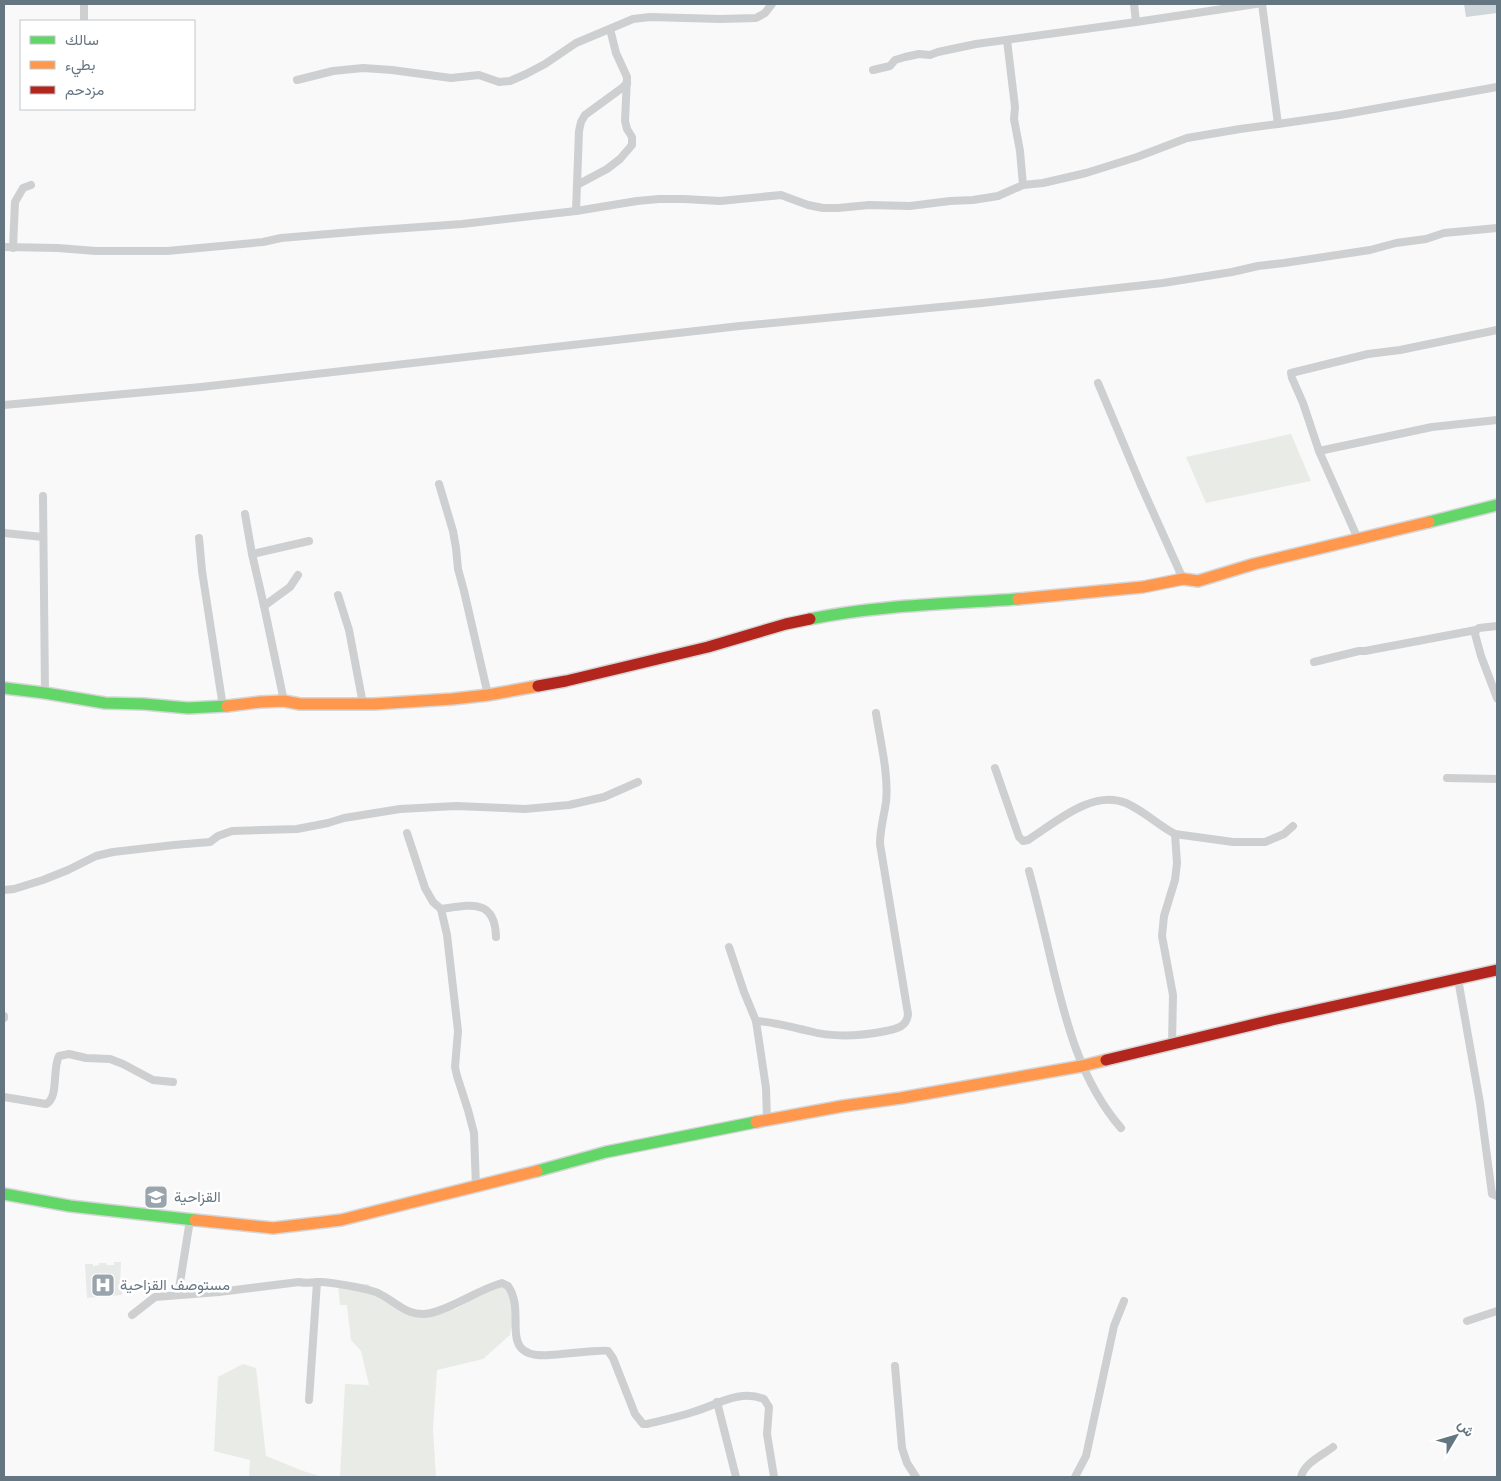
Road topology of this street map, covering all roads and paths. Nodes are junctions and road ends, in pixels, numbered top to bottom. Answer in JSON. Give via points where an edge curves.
{"nodes":[{"id":1,"x":84,"y":4,"type":"edge"},
{"id":2,"x":772,"y":4,"type":"edge"},
{"id":3,"x":1134,"y":4,"type":"edge"},
{"id":4,"x":1256,"y":4,"type":"edge"},
{"id":5,"x":1262,"y":4,"type":"edge"},
{"id":6,"x":84,"y":20,"type":"edge"},
{"id":7,"x":1136,"y":22,"type":"junction"},
{"id":8,"x":610,"y":28,"type":"junction"},
{"id":9,"x":1007,"y":40,"type":"junction"},
{"id":10,"x":874,"y":70,"type":"dead end"},
{"id":11,"x":297,"y":80,"type":"dead end"},
{"id":12,"x":627,"y":82,"type":"junction"},
{"id":13,"x":1497,"y":87,"type":"edge"},
{"id":14,"x":1278,"y":124,"type":"junction"},
{"id":15,"x":31,"y":185,"type":"dead end"},
{"id":16,"x":576,"y":185,"type":"junction"},
{"id":17,"x":1023,"y":185,"type":"junction"},
{"id":18,"x":576,"y":211,"type":"junction"},
{"id":19,"x":1497,"y":228,"type":"edge"},
{"id":20,"x":4,"y":247,"type":"edge"},
{"id":21,"x":13,"y":248,"type":"junction"},
{"id":22,"x":1497,"y":330,"type":"edge"},
{"id":23,"x":1098,"y":382,"type":"dead end"},
{"id":24,"x":4,"y":405,"type":"edge"},
{"id":25,"x":1497,"y":420,"type":"edge"},
{"id":26,"x":1320,"y":451,"type":"junction"},
{"id":27,"x":439,"y":484,"type":"dead end"},
{"id":28,"x":43,"y":496,"type":"dead end"},
{"id":29,"x":1497,"y":505,"type":"edge"},
{"id":30,"x":245,"y":514,"type":"dead end"},
{"id":31,"x":4,"y":533,"type":"edge"},
{"id":32,"x":43,"y":537,"type":"junction"},
{"id":33,"x":199,"y":538,"type":"dead end"},
{"id":34,"x":1358,"y":538,"type":"junction"},
{"id":35,"x":309,"y":541,"type":"dead end"},
{"id":36,"x":252,"y":554,"type":"junction"},
{"id":37,"x":298,"y":575,"type":"dead end"},
{"id":38,"x":1183,"y":579,"type":"junction"},
{"id":39,"x":338,"y":595,"type":"dead end"},
{"id":40,"x":264,"y":606,"type":"junction"},
{"id":41,"x":1497,"y":626,"type":"edge"},
{"id":42,"x":1476,"y":630,"type":"junction"},
{"id":43,"x":1314,"y":662,"type":"dead end"},
{"id":44,"x":4,"y":688,"type":"edge"},
{"id":45,"x":45,"y":693,"type":"junction"},
{"id":46,"x":488,"y":695,"type":"junction"},
{"id":47,"x":1497,"y":698,"type":"edge"},
{"id":48,"x":284,"y":701,"type":"junction"},
{"id":49,"x":363,"y":704,"type":"junction"},
{"id":50,"x":223,"y":707,"type":"junction"},
{"id":51,"x":876,"y":713,"type":"dead end"},
{"id":52,"x":995,"y":768,"type":"dead end"},
{"id":53,"x":1448,"y":778,"type":"dead end"},
{"id":54,"x":1497,"y":779,"type":"edge"},
{"id":55,"x":638,"y":782,"type":"dead end"},
{"id":56,"x":1293,"y":826,"type":"dead end"},
{"id":57,"x":407,"y":833,"type":"dead end"},
{"id":58,"x":1175,"y":834,"type":"junction"},
{"id":59,"x":1029,"y":870,"type":"dead end"},
{"id":60,"x":4,"y":890,"type":"edge"},
{"id":61,"x":441,"y":909,"type":"junction"},
{"id":62,"x":496,"y":937,"type":"dead end"},
{"id":63,"x":729,"y":947,"type":"dead end"},
{"id":64,"x":1497,"y":970,"type":"edge"},
{"id":65,"x":1458,"y":979,"type":"junction"},
{"id":66,"x":756,"y":1020,"type":"junction"},
{"id":67,"x":1172,"y":1044,"type":"junction"},
{"id":68,"x":1082,"y":1066,"type":"junction"},
{"id":69,"x":173,"y":1082,"type":"dead end"},
{"id":70,"x":4,"y":1096,"type":"edge"},
{"id":71,"x":767,"y":1120,"type":"junction"},
{"id":72,"x":1121,"y":1128,"type":"dead end"},
{"id":73,"x":476,"y":1188,"type":"junction"},
{"id":74,"x":4,"y":1194,"type":"edge"},
{"id":75,"x":1497,"y":1196,"type":"edge"},
{"id":76,"x":190,"y":1220,"type":"junction"},
{"id":77,"x":317,"y":1282,"type":"junction"},
{"id":78,"x":178,"y":1294,"type":"junction"},
{"id":79,"x":1124,"y":1301,"type":"dead end"},
{"id":80,"x":1497,"y":1311,"type":"edge"},
{"id":81,"x":132,"y":1315,"type":"dead end"},
{"id":82,"x":1467,"y":1322,"type":"dead end"},
{"id":83,"x":895,"y":1366,"type":"dead end"},
{"id":84,"x":309,"y":1400,"type":"dead end"},
{"id":85,"x":717,"y":1402,"type":"junction"},
{"id":86,"x":1334,"y":1447,"type":"dead end"},
{"id":87,"x":736,"y":1477,"type":"edge"},
{"id":88,"x":774,"y":1477,"type":"edge"},
{"id":89,"x":916,"y":1477,"type":"edge"},
{"id":90,"x":1075,"y":1477,"type":"edge"},
{"id":91,"x":1301,"y":1477,"type":"edge"}],
"edges":[{"from":1,"to":6,"type":"street"},
{"from":2,"to":8,"type":"street","via":[[756,18],[640,18]]},
{"from":3,"to":7,"type":"street"},
{"from":4,"to":7,"type":"street"},
{"from":5,"to":14,"type":"street"},
{"from":7,"to":9,"type":"street"},
{"from":8,"to":11,"type":"street","via":[[576,43],[510,81],[500,82],[479,75],[451,78],[363,68]]},
{"from":8,"to":12,"type":"street"},
{"from":9,"to":10,"type":"street","via":[[905,57]]},
{"from":9,"to":17,"type":"street"},
{"from":12,"to":16,"type":"street","via":[[581,122]]},
{"from":12,"to":16,"type":"street","via":[[625,121],[632,146],[614,164]]},
{"from":13,"to":14,"type":"street"},
{"from":14,"to":17,"type":"street","via":[[1187,138],[1086,173]]},
{"from":15,"to":21,"type":"street","via":[[23,188],[15,202]]},
{"from":16,"to":18,"type":"street"},
{"from":17,"to":18,"type":"street","via":[[998,196],[910,206],[823,208],[774,195],[720,201],[637,201]]},
{"from":18,"to":21,"type":"street","via":[[167,251]]},
{"from":19,"to":24,"type":"street","via":[[1444,233],[1370,250],[1162,283],[982,304],[822,317],[201,387]]},
{"from":20,"to":21,"type":"street"},
{"from":22,"to":26,"type":"street","via":[[1368,354],[1291,373]]},
{"from":23,"to":38,"type":"street"},
{"from":25,"to":26,"type":"street","via":[[1432,427]]},
{"from":26,"to":34,"type":"street"},
{"from":27,"to":46,"type":"street"},
{"from":28,"to":32,"type":"street"},
{"from":29,"to":34,"type":"street"},
{"from":30,"to":36,"type":"street"},
{"from":31,"to":32,"type":"street"},
{"from":32,"to":45,"type":"street"},
{"from":33,"to":50,"type":"street"},
{"from":34,"to":38,"type":"street","via":[[1198,581]]},
{"from":35,"to":36,"type":"street"},
{"from":36,"to":40,"type":"street"},
{"from":37,"to":40,"type":"street","via":[[290,587]]},
{"from":38,"to":46,"type":"street","via":[[1143,587],[1040,598],[840,613],[786,624],[566,682]]},
{"from":39,"to":49,"type":"street","via":[[349,630]]},
{"from":40,"to":48,"type":"street"},
{"from":41,"to":42,"type":"street"},
{"from":42,"to":43,"type":"street"},
{"from":42,"to":47,"type":"street","via":[[1481,656]]},
{"from":44,"to":45,"type":"street"},
{"from":45,"to":50,"type":"street","via":[[106,703]]},
{"from":46,"to":49,"type":"street"},
{"from":48,"to":49,"type":"street"},
{"from":48,"to":50,"type":"street"},
{"from":51,"to":66,"type":"street","via":[[886,783],[880,844],[908,1020],[904,1025],[889,1030],[844,1036]]},
{"from":52,"to":58,"type":"street","via":[[1023,841],[1079,808],[1100,800],[1126,803]]},
{"from":53,"to":54,"type":"street"},
{"from":55,"to":60,"type":"street","via":[[604,797],[569,805],[525,809],[456,806],[400,809],[297,829],[232,831],[210,842],[96,856],[44,880]]},
{"from":56,"to":58,"type":"street","via":[[1284,834],[1264,842],[1233,842]]},
{"from":57,"to":61,"type":"street","via":[[425,888]]},
{"from":58,"to":67,"type":"street","via":[[1175,880],[1164,916],[1162,936],[1173,995]]},
{"from":59,"to":68,"type":"street","via":[[1057,985]]},
{"from":61,"to":62,"type":"street","via":[[462,906],[485,908],[496,924]]},
{"from":61,"to":73,"type":"street","via":[[458,1031],[455,1067],[474,1133]]},
{"from":63,"to":66,"type":"street"},
{"from":64,"to":65,"type":"street"},
{"from":65,"to":67,"type":"street"},
{"from":65,"to":75,"type":"street","via":[[1492,1194]]},
{"from":66,"to":71,"type":"street","via":[[766,1088]]},
{"from":67,"to":68,"type":"street"},
{"from":68,"to":71,"type":"street"},
{"from":68,"to":72,"type":"street","via":[[1099,1099]]},
{"from":69,"to":70,"type":"street","via":[[153,1080],[110,1059],[62,1054],[55,1062],[53,1098],[49,1103]]},
{"from":71,"to":73,"type":"street","via":[[606,1152]]},
{"from":73,"to":76,"type":"street","via":[[341,1220],[301,1226],[273,1228]]},
{"from":74,"to":76,"type":"street","via":[[70,1206]]},
{"from":76,"to":78,"type":"street"},
{"from":77,"to":78,"type":"street"},
{"from":77,"to":84,"type":"street"},
{"from":77,"to":85,"type":"street","via":[[377,1293],[408,1312],[421,1314],[432,1313],[502,1283],[508,1286],[513,1297],[516,1340],[521,1349],[542,1356],[608,1351],[634,1414],[643,1424],[695,1412]]},
{"from":78,"to":81,"type":"street","via":[[155,1297]]},
{"from":79,"to":90,"type":"street","via":[[1114,1326],[1086,1456]]},
{"from":80,"to":82,"type":"street"},
{"from":83,"to":89,"type":"street","via":[[902,1448]]},
{"from":85,"to":87,"type":"street"},
{"from":85,"to":88,"type":"street","via":[[754,1395],[767,1402],[767,1434]]},
{"from":86,"to":91,"type":"street","via":[[1307,1466]]}]}
